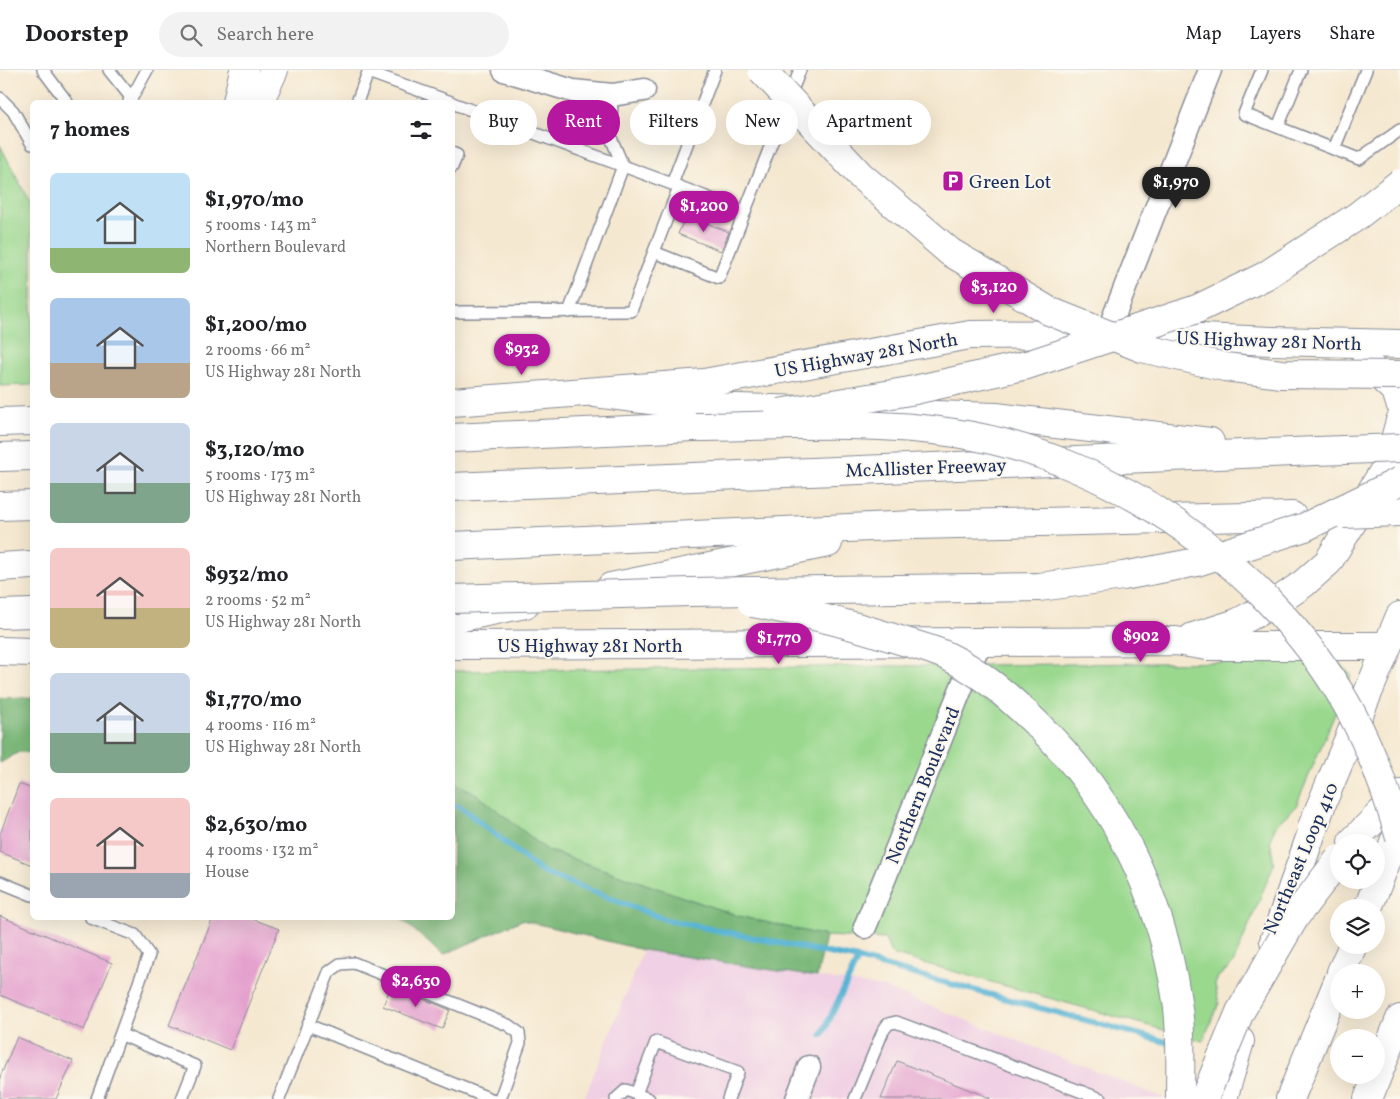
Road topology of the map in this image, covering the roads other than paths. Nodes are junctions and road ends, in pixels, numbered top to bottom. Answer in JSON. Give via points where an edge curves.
{"nodes":[{"id":1,"x":43,"y":70,"type":"edge"},
{"id":2,"x":109,"y":70,"type":"edge"},
{"id":3,"x":147,"y":70,"type":"edge"},
{"id":4,"x":274,"y":70,"type":"edge"},
{"id":5,"x":504,"y":70,"type":"edge"},
{"id":6,"x":715,"y":70,"type":"edge"},
{"id":7,"x":762,"y":70,"type":"edge"},
{"id":8,"x":800,"y":70,"type":"edge"},
{"id":9,"x":1210,"y":70,"type":"edge"},
{"id":10,"x":1262,"y":70,"type":"edge"},
{"id":11,"x":1300,"y":70,"type":"edge"},
{"id":12,"x":1366,"y":70,"type":"edge"},
{"id":13,"x":369,"y":71,"type":"edge"},
{"id":14,"x":644,"y":90,"type":"dead end"},
{"id":15,"x":251,"y":92,"type":"edge"},
{"id":16,"x":612,"y":95,"type":"junction"},
{"id":17,"x":0,"y":98,"type":"edge"},
{"id":18,"x":66,"y":100,"type":"edge"},
{"id":19,"x":129,"y":100,"type":"edge"},
{"id":20,"x":130,"y":100,"type":"edge"},
{"id":21,"x":229,"y":100,"type":"edge"},
{"id":22,"x":357,"y":100,"type":"edge"},
{"id":23,"x":444,"y":100,"type":"edge"},
{"id":24,"x":455,"y":104,"type":"edge"},
{"id":25,"x":1278,"y":127,"type":"junction"},
{"id":26,"x":1400,"y":130,"type":"edge"},
{"id":27,"x":30,"y":141,"type":"edge"},
{"id":28,"x":1334,"y":149,"type":"junction"},
{"id":29,"x":623,"y":166,"type":"junction"},
{"id":30,"x":1400,"y":183,"type":"edge"},
{"id":31,"x":675,"y":186,"type":"junction"},
{"id":32,"x":745,"y":212,"type":"junction"},
{"id":33,"x":654,"y":252,"type":"junction"},
{"id":34,"x":455,"y":312,"type":"edge"},
{"id":35,"x":569,"y":312,"type":"junction"},
{"id":36,"x":1107,"y":334,"type":"junction"},
{"id":37,"x":1272,"y":342,"type":"junction"},
{"id":38,"x":1400,"y":344,"type":"edge"},
{"id":39,"x":1400,"y":375,"type":"edge"},
{"id":40,"x":595,"y":392,"type":"junction"},
{"id":41,"x":455,"y":402,"type":"edge"},
{"id":42,"x":1400,"y":403,"type":"edge"},
{"id":43,"x":30,"y":420,"type":"edge"},
{"id":44,"x":1400,"y":421,"type":"edge"},
{"id":45,"x":0,"y":422,"type":"edge"},
{"id":46,"x":694,"y":427,"type":"junction"},
{"id":47,"x":455,"y":438,"type":"edge"},
{"id":48,"x":1400,"y":448,"type":"edge"},
{"id":49,"x":1306,"y":451,"type":"junction"},
{"id":50,"x":30,"y":456,"type":"edge"},
{"id":51,"x":0,"y":457,"type":"edge"},
{"id":52,"x":1400,"y":482,"type":"edge"},
{"id":53,"x":455,"y":487,"type":"edge"},
{"id":54,"x":30,"y":505,"type":"edge"},
{"id":55,"x":0,"y":506,"type":"edge"},
{"id":56,"x":1400,"y":512,"type":"edge"},
{"id":57,"x":914,"y":525,"type":"junction"},
{"id":58,"x":455,"y":546,"type":"edge"},
{"id":59,"x":30,"y":565,"type":"edge"},
{"id":60,"x":0,"y":567,"type":"edge"},
{"id":61,"x":690,"y":592,"type":"junction"},
{"id":62,"x":455,"y":600,"type":"edge"},
{"id":63,"x":30,"y":613,"type":"edge"},
{"id":64,"x":0,"y":614,"type":"edge"},
{"id":65,"x":1400,"y":616,"type":"edge"},
{"id":66,"x":455,"y":618,"type":"edge"},
{"id":67,"x":1176,"y":641,"type":"junction"},
{"id":68,"x":980,"y":643,"type":"junction"},
{"id":69,"x":455,"y":645,"type":"edge"},
{"id":70,"x":1388,"y":646,"type":"junction"},
{"id":71,"x":0,"y":651,"type":"edge"},
{"id":72,"x":30,"y":652,"type":"edge"},
{"id":73,"x":1400,"y":794,"type":"edge"},
{"id":74,"x":1321,"y":806,"type":"junction"},
{"id":75,"x":1400,"y":827,"type":"edge"},
{"id":76,"x":1360,"y":834,"type":"edge"},
{"id":77,"x":1400,"y":838,"type":"edge"},
{"id":78,"x":1330,"y":871,"type":"edge"},
{"id":79,"x":0,"y":882,"type":"edge"},
{"id":80,"x":30,"y":894,"type":"edge"},
{"id":81,"x":1372,"y":899,"type":"edge"},
{"id":82,"x":96,"y":920,"type":"edge"},
{"id":83,"x":865,"y":926,"type":"dead end"},
{"id":84,"x":1330,"y":1001,"type":"edge"},
{"id":85,"x":1400,"y":1019,"type":"edge"},
{"id":86,"x":308,"y":1025,"type":"junction"},
{"id":87,"x":122,"y":1035,"type":"junction"},
{"id":88,"x":809,"y":1067,"type":"dead end"},
{"id":89,"x":636,"y":1094,"type":"junction"},
{"id":90,"x":97,"y":1099,"type":"edge"},
{"id":91,"x":182,"y":1099,"type":"edge"},
{"id":92,"x":280,"y":1099,"type":"edge"},
{"id":93,"x":491,"y":1099,"type":"edge"},
{"id":94,"x":500,"y":1099,"type":"edge"},
{"id":95,"x":616,"y":1099,"type":"edge"},
{"id":96,"x":649,"y":1099,"type":"edge"},
{"id":97,"x":728,"y":1099,"type":"edge"},
{"id":98,"x":797,"y":1099,"type":"edge"},
{"id":99,"x":855,"y":1099,"type":"edge"},
{"id":100,"x":1102,"y":1099,"type":"edge"},
{"id":101,"x":1180,"y":1099,"type":"edge"},
{"id":102,"x":1200,"y":1099,"type":"edge"},
{"id":103,"x":1204,"y":1099,"type":"edge"},
{"id":104,"x":1223,"y":1099,"type":"edge"},
{"id":105,"x":1290,"y":1099,"type":"edge"},
{"id":106,"x":1368,"y":1099,"type":"edge"}],
"edges":[{"from":1,"to":18,"type":"lane"},
{"from":2,"to":19,"type":"lane","via":[[130,96]]},
{"from":3,"to":20,"type":"lane"},
{"from":4,"to":15,"type":"main road"},
{"from":5,"to":16,"type":"street","via":[[573,91]]},
{"from":6,"to":31,"type":"lane"},
{"from":7,"to":39,"type":"main road","bridge":true,"via":[[861,176],[950,252],[1049,311],[1142,348],[1225,367],[1281,374]]},
{"from":8,"to":32,"type":"lane"},
{"from":9,"to":36,"type":"street"},
{"from":10,"to":25,"type":"lane","via":[[1244,114]]},
{"from":11,"to":25,"type":"lane"},
{"from":12,"to":28,"type":"lane"},
{"from":13,"to":22,"type":"lane"},
{"from":13,"to":23,"type":"lane"},
{"from":14,"to":16,"type":"street"},
{"from":15,"to":21,"type":"main road"},
{"from":16,"to":29,"type":"lane","via":[[611,138]]},
{"from":17,"to":27,"type":"lane","via":[[13,111]]},
{"from":24,"to":29,"type":"lane"},
{"from":25,"to":28,"type":"lane"},
{"from":26,"to":28,"type":"lane","via":[[1358,159]]},
{"from":29,"to":31,"type":"lane"},
{"from":29,"to":35,"type":"lane"},
{"from":30,"to":46,"type":"main road","bridge":true,"via":[[1356,217],[1265,276],[1197,309],[1027,365],[910,391]]},
{"from":31,"to":32,"type":"lane"},
{"from":31,"to":33,"type":"lane"},
{"from":32,"to":33,"type":"lane","via":[[719,278]]},
{"from":33,"to":35,"type":"lane","via":[[632,312]]},
{"from":34,"to":35,"type":"lane"},
{"from":36,"to":37,"type":"main road","name":"US Highway 281 North"},
{"from":36,"to":40,"type":"main road","name":"US Highway 281 North","via":[[970,335],[704,383]]},
{"from":37,"to":38,"type":"main road","name":"US Highway 281 North"},
{"from":37,"to":42,"type":"main road","via":[[1363,360],[1396,391]]},
{"from":40,"to":41,"type":"main road","name":"US Highway 281 North"},
{"from":40,"to":49,"type":"main road","via":[[706,407],[996,417]]},
{"from":43,"to":45,"type":"main road"},
{"from":44,"to":67,"type":"main road","via":[[1388,464],[1328,562],[1297,588],[1237,623]]},
{"from":46,"to":47,"type":"main road"},
{"from":46,"to":77,"type":"main road","bridge":true,"via":[[894,426],[958,433],[1048,457],[1148,504],[1204,542],[1235,568],[1266,599],[1314,657],[1353,715]]},
{"from":48,"to":49,"type":"main road","name":"McAllister Freeway","bridge":true},
{"from":49,"to":53,"type":"main road","name":"McAllister Freeway"},
{"from":50,"to":51,"type":"main road"},
{"from":52,"to":61,"type":"main road","bridge":true,"via":[[1305,527],[1197,562],[1123,576],[1039,587]]},
{"from":54,"to":55,"type":"main road"},
{"from":56,"to":57,"type":"main road","bridge":true},
{"from":57,"to":58,"type":"main road"},
{"from":57,"to":66,"type":"main road"},
{"from":59,"to":60,"type":"main road"},
{"from":61,"to":62,"type":"main road","bridge":true},
{"from":61,"to":101,"type":"main road","bridge":true,"via":[[870,630],[948,656],[980,674],[1052,738],[1103,801],[1139,866],[1152,900],[1172,969],[1178,1003]]},
{"from":63,"to":64,"type":"main road"},
{"from":65,"to":70,"type":"main road","name":"Northeast Loop 410"},
{"from":67,"to":68,"type":"main road","name":"US Highway 281 North"},
{"from":67,"to":70,"type":"main road","name":"US Highway 281 North","via":[[1207,646]]},
{"from":68,"to":69,"type":"main road","name":"US Highway 281 North"},
{"from":68,"to":83,"type":"street","name":"Northern Boulevard"},
{"from":70,"to":74,"type":"main road","name":"Northeast Loop 410"},
{"from":71,"to":72,"type":"main road"},
{"from":73,"to":76,"type":"main road"},
{"from":74,"to":102,"type":"main road","name":"Northeast Loop 410"},
{"from":74,"to":104,"type":"main road","via":[[1230,1068]]},
{"from":75,"to":81,"type":"main road"},
{"from":78,"to":103,"type":"main road","bridge":true,"via":[[1295,917],[1240,1012]]},
{"from":79,"to":80,"type":"lane"},
{"from":82,"to":87,"type":"lane","via":[[135,935],[148,955]]},
{"from":84,"to":105,"type":"main road"},
{"from":85,"to":106,"type":"main road"},
{"from":86,"to":92,"type":"lane"},
{"from":86,"to":93,"type":"lane"},
{"from":86,"to":94,"type":"lane","via":[[329,972],[340,964],[354,963],[508,1024],[519,1033],[520,1043]]},
{"from":87,"to":90,"type":"lane"},
{"from":87,"to":91,"type":"lane","via":[[195,1066]]},
{"from":88,"to":98,"type":"street"},
{"from":89,"to":95,"type":"lane","via":[[626,1090]]},
{"from":89,"to":96,"type":"lane"},
{"from":89,"to":97,"type":"lane","via":[[656,1042],[738,1072]]},
{"from":99,"to":100,"type":"lane","via":[[882,1031],[888,1024],[896,1022]]}]}
